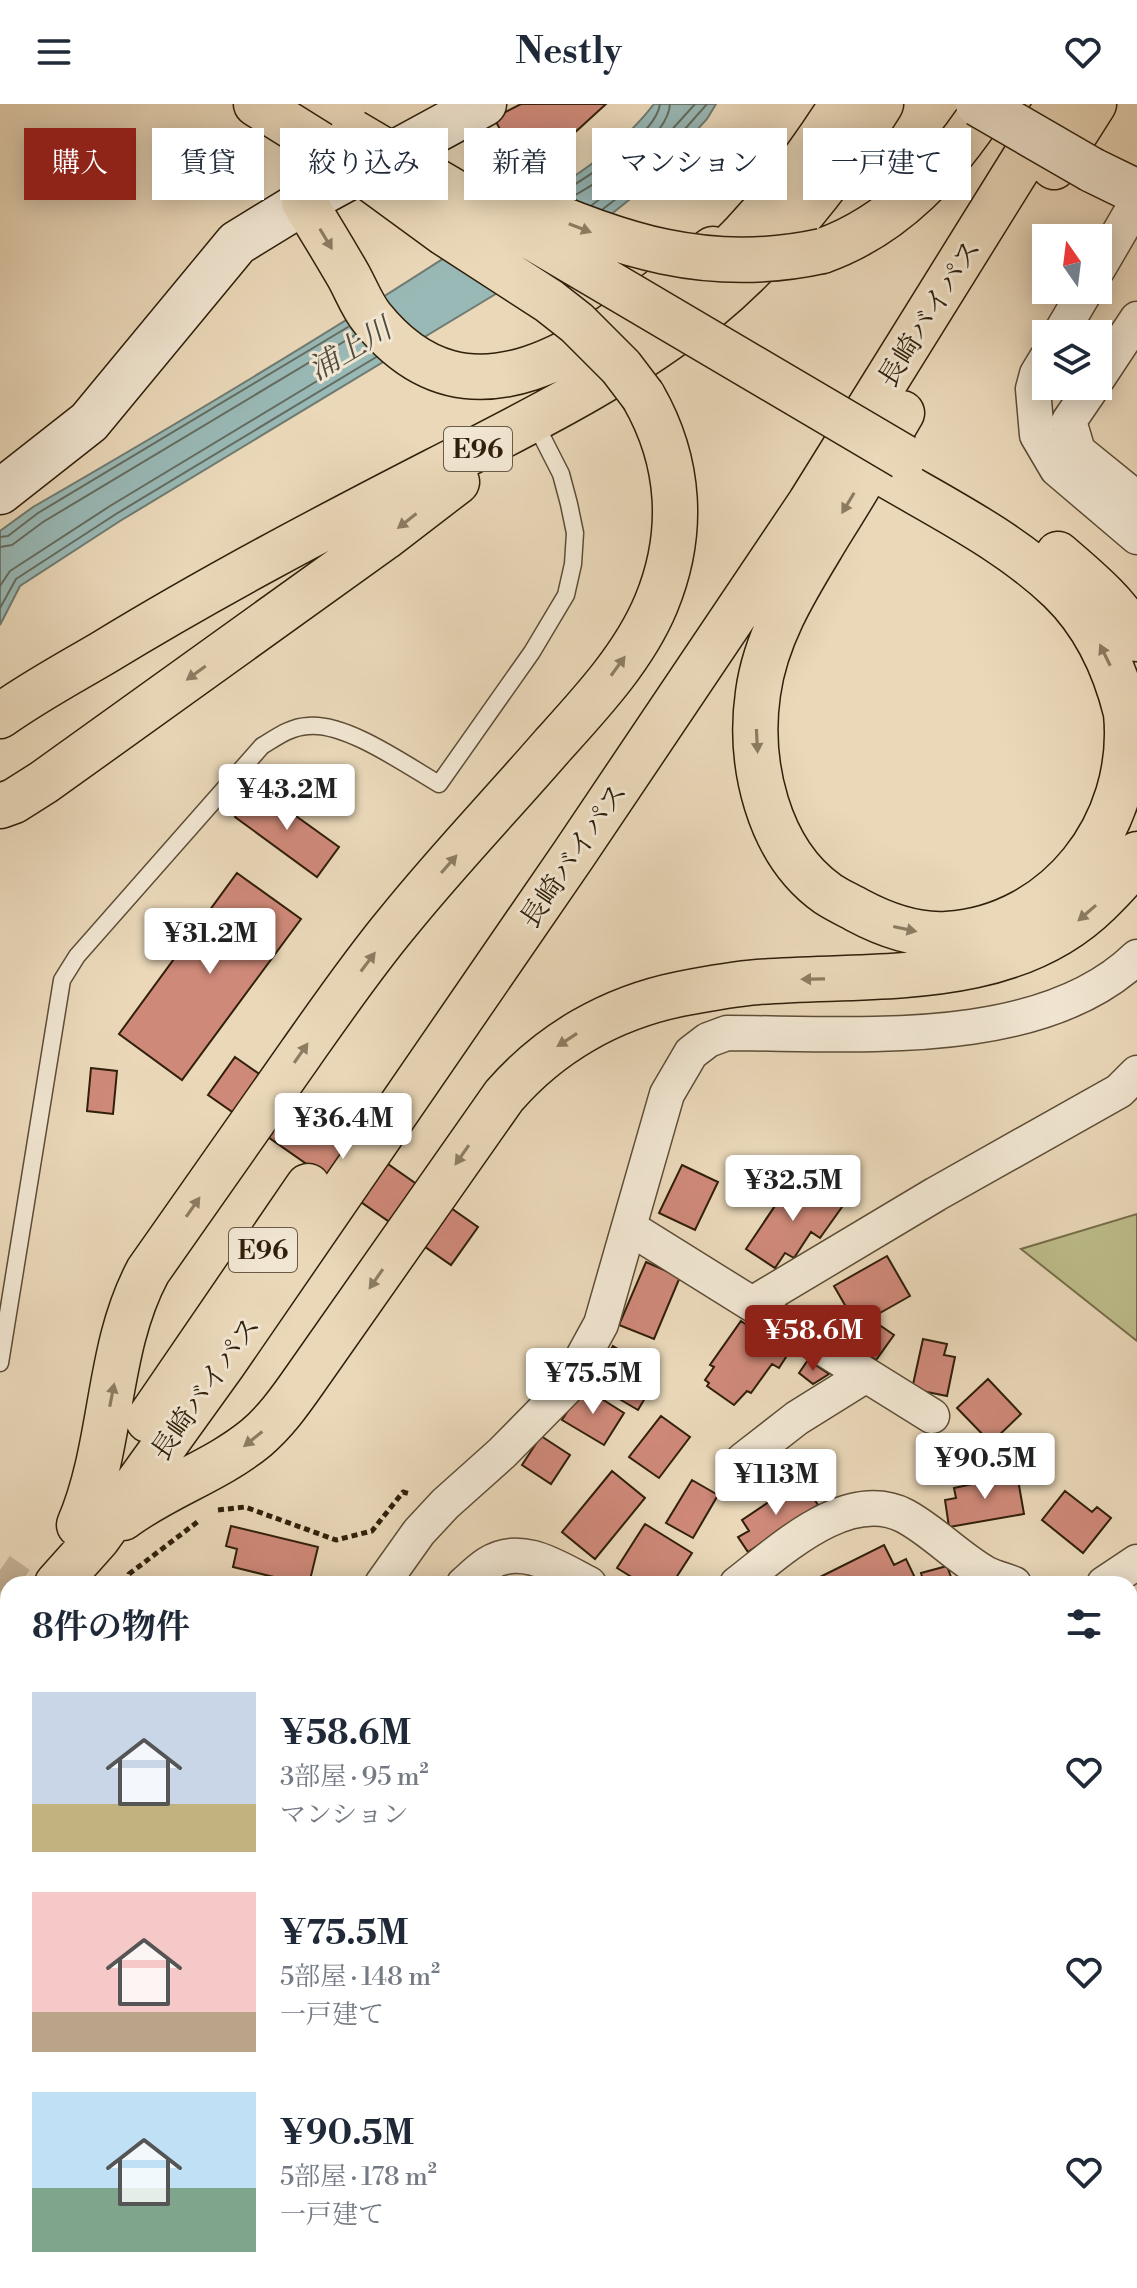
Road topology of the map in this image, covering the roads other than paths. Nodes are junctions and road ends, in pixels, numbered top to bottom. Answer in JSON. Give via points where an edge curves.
{"nodes":[{"id":1,"x":256,"y":104,"type":"edge"},
{"id":2,"x":301,"y":104,"type":"edge"},
{"id":3,"x":484,"y":104,"type":"edge"},
{"id":4,"x":842,"y":104,"type":"edge"},
{"id":5,"x":881,"y":104,"type":"edge"},
{"id":6,"x":978,"y":104,"type":"edge"},
{"id":7,"x":988,"y":104,"type":"edge"},
{"id":8,"x":1034,"y":104,"type":"edge"},
{"id":9,"x":1058,"y":104,"type":"edge"},
{"id":10,"x":1094,"y":104,"type":"edge"},
{"id":11,"x":311,"y":128,"type":"edge"},
{"id":12,"x":328,"y":128,"type":"edge"},
{"id":13,"x":448,"y":172,"type":"edge"},
{"id":14,"x":1137,"y":192,"type":"edge"},
{"id":15,"x":408,"y":200,"type":"edge"},
{"id":16,"x":442,"y":200,"type":"edge"},
{"id":17,"x":304,"y":202,"type":"junction"},
{"id":18,"x":1137,"y":202,"type":"edge"},
{"id":19,"x":759,"y":214,"type":"junction"},
{"id":20,"x":1112,"y":245,"type":"edge"},
{"id":21,"x":1137,"y":319,"type":"edge"},
{"id":22,"x":1112,"y":357,"type":"edge"},
{"id":23,"x":1034,"y":400,"type":"edge"},
{"id":24,"x":1083,"y":400,"type":"edge"},
{"id":25,"x":534,"y":420,"type":"junction"},
{"id":26,"x":895,"y":466,"type":"junction"},
{"id":27,"x":0,"y":492,"type":"edge"},
{"id":28,"x":1137,"y":508,"type":"edge"},
{"id":29,"x":1137,"y":537,"type":"edge"},
{"id":30,"x":1137,"y":639,"type":"edge"},
{"id":31,"x":3,"y":707,"type":"edge"},
{"id":32,"x":0,"y":806,"type":"edge"},
{"id":33,"x":1137,"y":854,"type":"edge"},
{"id":34,"x":1137,"y":957,"type":"edge"},
{"id":35,"x":1137,"y":1073,"type":"edge"},
{"id":36,"x":630,"y":1228,"type":"junction"},
{"id":37,"x":752,"y":1304,"type":"junction"},
{"id":38,"x":0,"y":1363,"type":"edge"},
{"id":39,"x":866,"y":1375,"type":"junction"},
{"id":40,"x":932,"y":1416,"type":"dead end"},
{"id":41,"x":743,"y":1460,"type":"dead end"},
{"id":42,"x":88,"y":1531,"type":"junction"},
{"id":43,"x":1137,"y":1562,"type":"edge"},
{"id":44,"x":51,"y":1576,"type":"edge"},
{"id":45,"x":62,"y":1576,"type":"edge"},
{"id":46,"x":388,"y":1576,"type":"edge"},
{"id":47,"x":473,"y":1576,"type":"edge"},
{"id":48,"x":573,"y":1576,"type":"edge"},
{"id":49,"x":748,"y":1576,"type":"edge"},
{"id":50,"x":992,"y":1576,"type":"edge"},
{"id":51,"x":1116,"y":1576,"type":"edge"}],
"edges":[{"from":1,"to":11,"type":"highway"},
{"from":2,"to":12,"type":"highway"},
{"from":3,"to":17,"type":"street"},
{"from":4,"to":19,"type":"highway","number":"E96"},
{"from":5,"to":25,"type":"highway","number":"E96","via":[[845,162],[743,277],[645,353]]},
{"from":6,"to":14,"type":"street","bridge":true},
{"from":13,"to":7,"type":"highway","one_way":true,"bridge":true,"via":[[580,229],[654,250],[773,260],[822,251],[866,232],[907,202],[946,163]]},
{"from":8,"to":42,"type":"highway","name":"長崎バイパス","number":"E96","via":[[797,492],[555,845],[400,1053],[196,1346]]},
{"from":9,"to":42,"type":"highway","name":"長崎バイパス","number":"E96","via":[[810,503],[480,991],[224,1363]]},
{"from":10,"to":26,"type":"highway","one_way":true,"via":[[783,611],[758,692],[758,769],[767,806],[783,842],[807,875],[827,893],[901,930],[946,934],[1025,914],[1082,870],[1105,843],[1122,804],[1132,760],[1131,731],[1104,651],[1061,591]]},
{"from":42,"to":15,"type":"highway","one_way":true,"bridge":true,"via":[[126,1325],[148,1271],[397,922],[581,715],[623,660],[654,607],[672,552],[676,497],[666,445],[643,396],[577,323],[444,233]]},
{"from":16,"to":26,"type":"highway","bridge":true},
{"from":17,"to":19,"type":"highway","one_way":true,"via":[[369,316],[388,337],[433,366],[484,379],[552,360],[611,326]]},
{"from":17,"to":27,"type":"street","via":[[237,243],[89,422]]},
{"from":18,"to":20,"type":"street"},
{"from":19,"to":31,"type":"highway","number":"E96","via":[[700,277],[616,342],[487,419],[177,584]]},
{"from":21,"to":22,"type":"street"},
{"from":23,"to":29,"type":"street","via":[[1037,435],[1057,469]]},
{"from":24,"to":28,"type":"street","via":[[1069,421],[1078,451],[1131,494]]},
{"from":25,"to":31,"type":"highway","number":"E96","via":[[300,540]]},
{"from":25,"to":32,"type":"highway","one_way":true,"via":[[384,538],[44,782]]},
{"from":25,"to":38,"type":"lane","via":[[561,474],[575,533],[566,595],[439,784],[367,742],[327,728],[309,725],[284,732],[262,746],[77,956],[62,980]]},
{"from":26,"to":30,"type":"highway","via":[[998,511],[1039,539],[1106,597]]},
{"from":33,"to":42,"type":"highway","one_way":true,"via":[[1118,883],[1068,929],[1007,956],[884,978],[755,982],[705,990],[637,1006],[578,1033],[525,1072],[504,1096],[270,1425],[241,1449]]},
{"from":34,"to":36,"type":"street","via":[[1102,984],[1056,1005],[976,1027],[903,1035],[727,1033],[708,1040],[691,1053],[667,1094]]},
{"from":35,"to":37,"type":"street","via":[[1119,1091]]},
{"from":36,"to":37,"type":"street"},
{"from":36,"to":46,"type":"street","via":[[601,1324],[566,1388],[445,1504]]},
{"from":37,"to":39,"type":"street"},
{"from":39,"to":40,"type":"street"},
{"from":39,"to":41,"type":"street"},
{"from":42,"to":44,"type":"highway","name":"長崎バイパス","number":"E96"},
{"from":42,"to":45,"type":"highway","name":"長崎バイパス","number":"E96"},
{"from":43,"to":51,"type":"street"},
{"from":47,"to":48,"type":"street","via":[[490,1562],[514,1555],[536,1558]]},
{"from":49,"to":50,"type":"street","via":[[814,1526],[855,1511],[884,1509],[904,1515]]}]}
